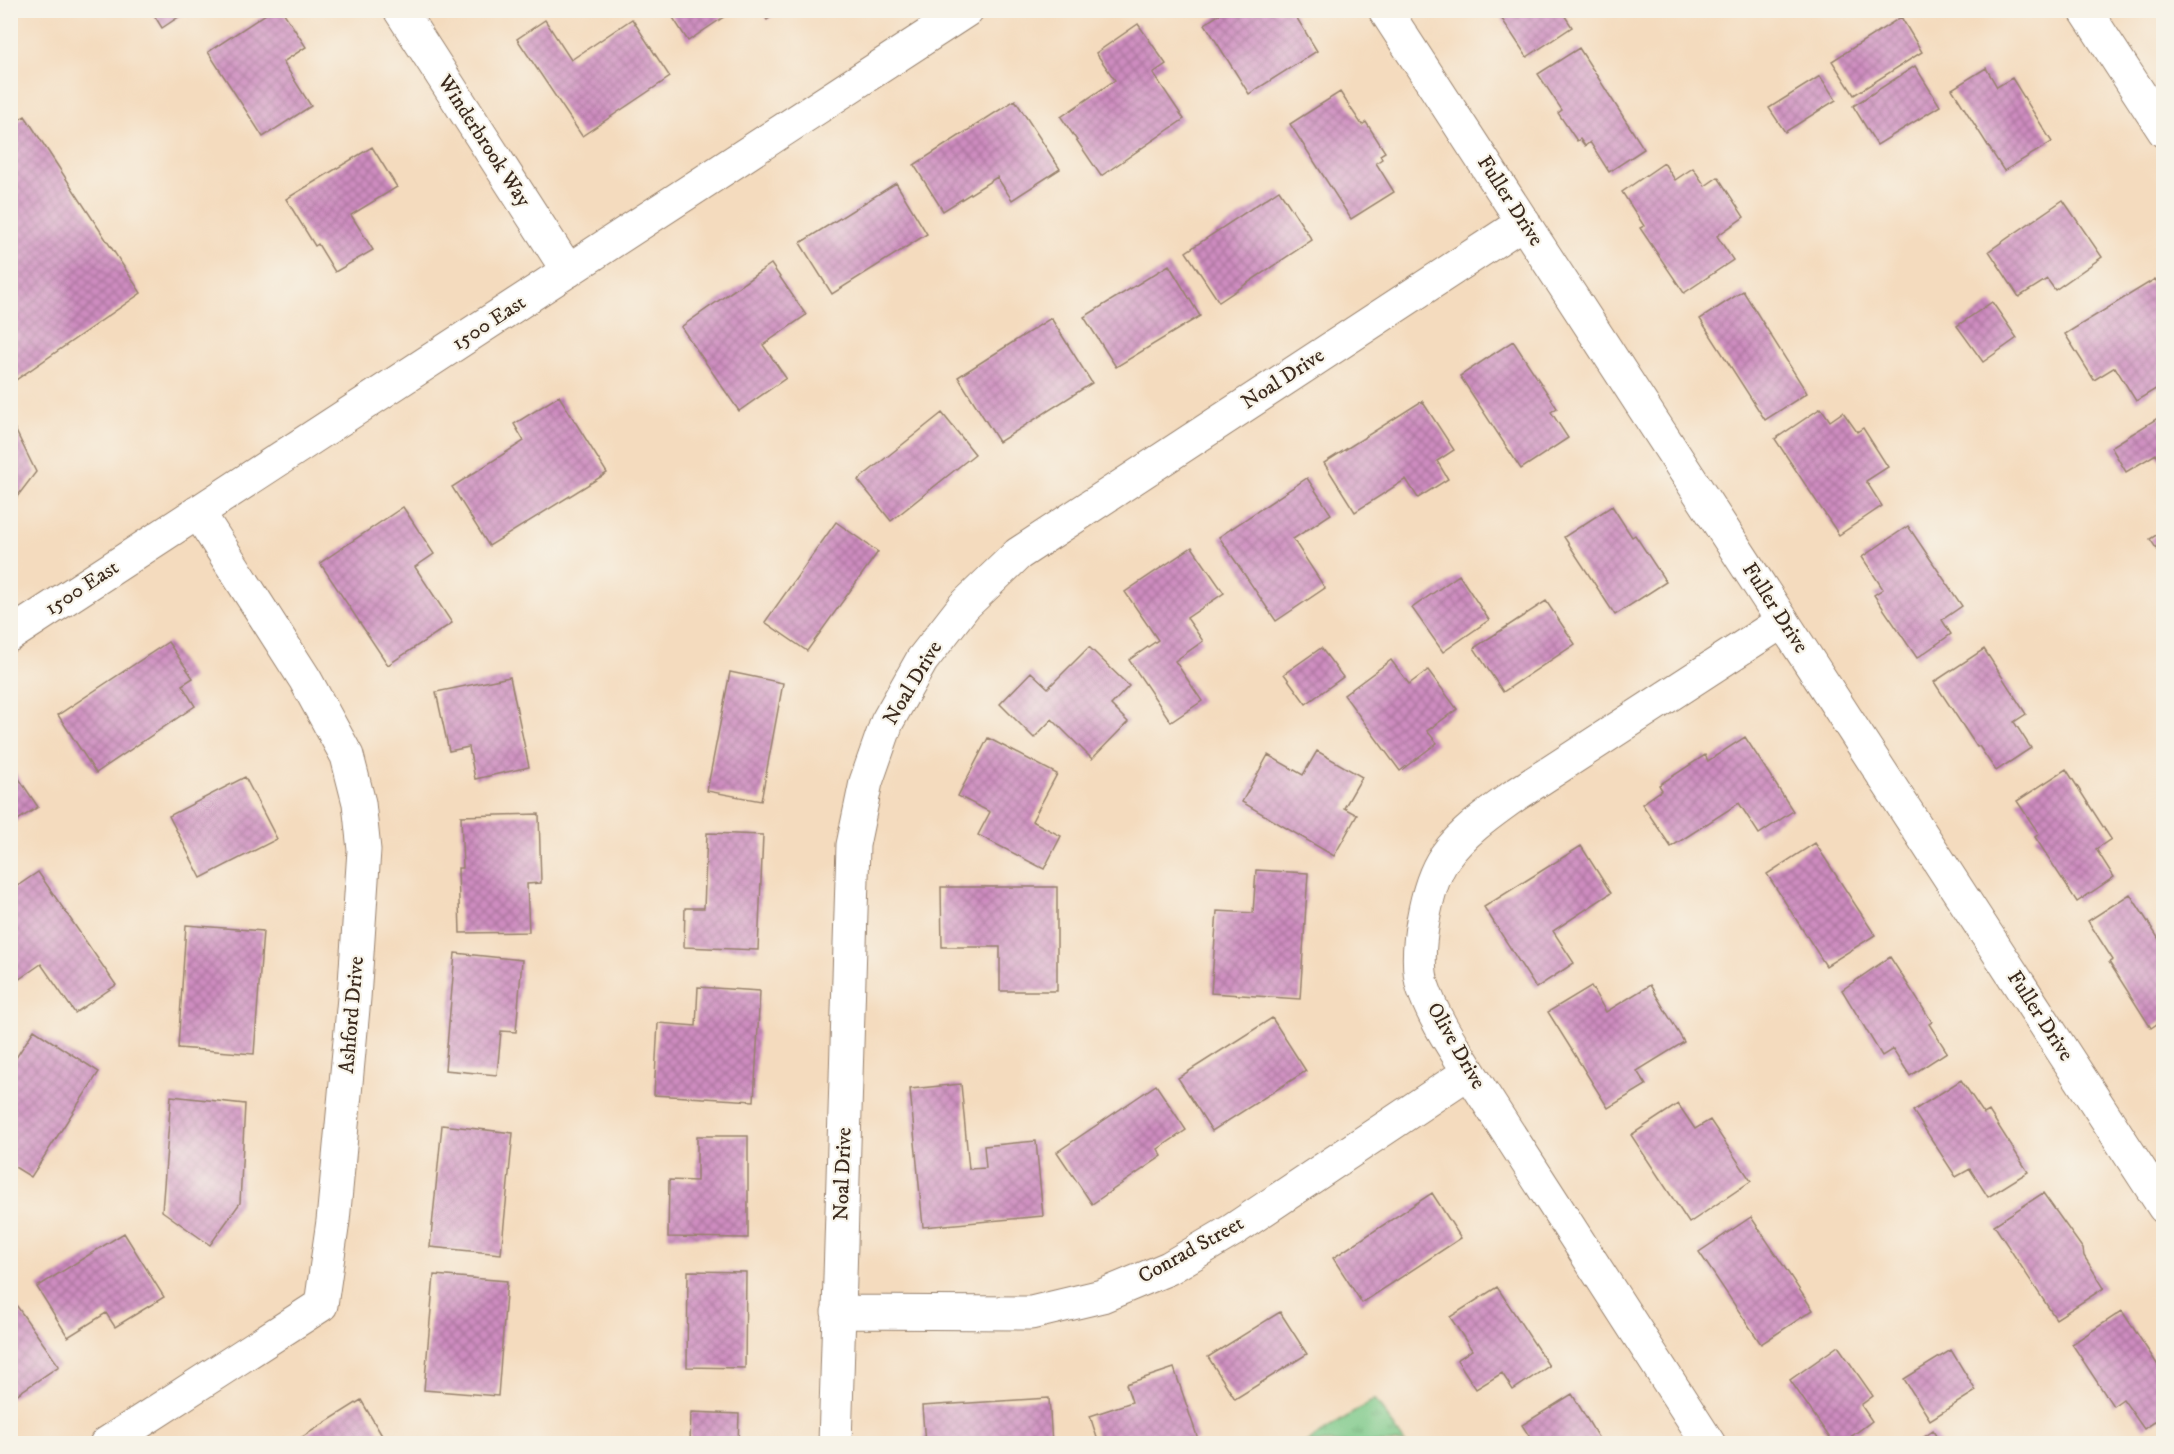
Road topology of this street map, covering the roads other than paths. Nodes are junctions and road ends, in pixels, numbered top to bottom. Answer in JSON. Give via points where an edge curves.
{"nodes":[{"id":1,"x":400,"y":10,"type":"edge"},
{"id":2,"x":967,"y":10,"type":"edge"},
{"id":3,"x":1385,"y":10,"type":"edge"},
{"id":4,"x":2085,"y":10,"type":"edge"},
{"id":5,"x":2163,"y":131,"type":"edge"},
{"id":6,"x":1524,"y":222,"type":"junction"},
{"id":7,"x":568,"y":271,"type":"junction"},
{"id":8,"x":198,"y":512,"type":"junction"},
{"id":9,"x":1783,"y":621,"type":"junction"},
{"id":10,"x":10,"y":635,"type":"edge"},
{"id":11,"x":1469,"y":1072,"type":"junction"},
{"id":12,"x":2163,"y":1207,"type":"edge"},
{"id":13,"x":838,"y":1312,"type":"junction"},
{"id":14,"x":106,"y":1443,"type":"edge"},
{"id":15,"x":834,"y":1443,"type":"edge"},
{"id":16,"x":1708,"y":1443,"type":"edge"}],
"edges":[{"from":1,"to":7,"type":"street","name":"Winderbrook Way"},
{"from":2,"to":7,"type":"street","name":"1500 East"},
{"from":3,"to":6,"type":"street","name":"Fuller Drive"},
{"from":4,"to":5,"type":"street"},
{"from":6,"to":9,"type":"street","name":"Fuller Drive"},
{"from":6,"to":13,"type":"street","name":"Noal Drive","via":[[1018,554],[964,606],[922,660],[887,722],[866,782],[853,845]]},
{"from":7,"to":8,"type":"street","name":"1500 East"},
{"from":8,"to":10,"type":"street","name":"1500 East"},
{"from":8,"to":14,"type":"street","name":"Ashford Drive","via":[[305,679],[348,756],[359,803],[364,850],[333,1221],[321,1305]]},
{"from":9,"to":11,"type":"street","name":"Olive Drive","via":[[1514,796],[1476,823],[1444,858],[1427,902],[1421,932],[1423,985],[1437,1019]]},
{"from":9,"to":12,"type":"street","name":"Fuller Drive"},
{"from":11,"to":13,"type":"street","name":"Conrad Street","via":[[1233,1230],[1169,1268],[1102,1296],[1031,1313]]},
{"from":11,"to":16,"type":"street","name":"Olive Drive"},
{"from":13,"to":15,"type":"street","name":"Noal Drive"}]}
